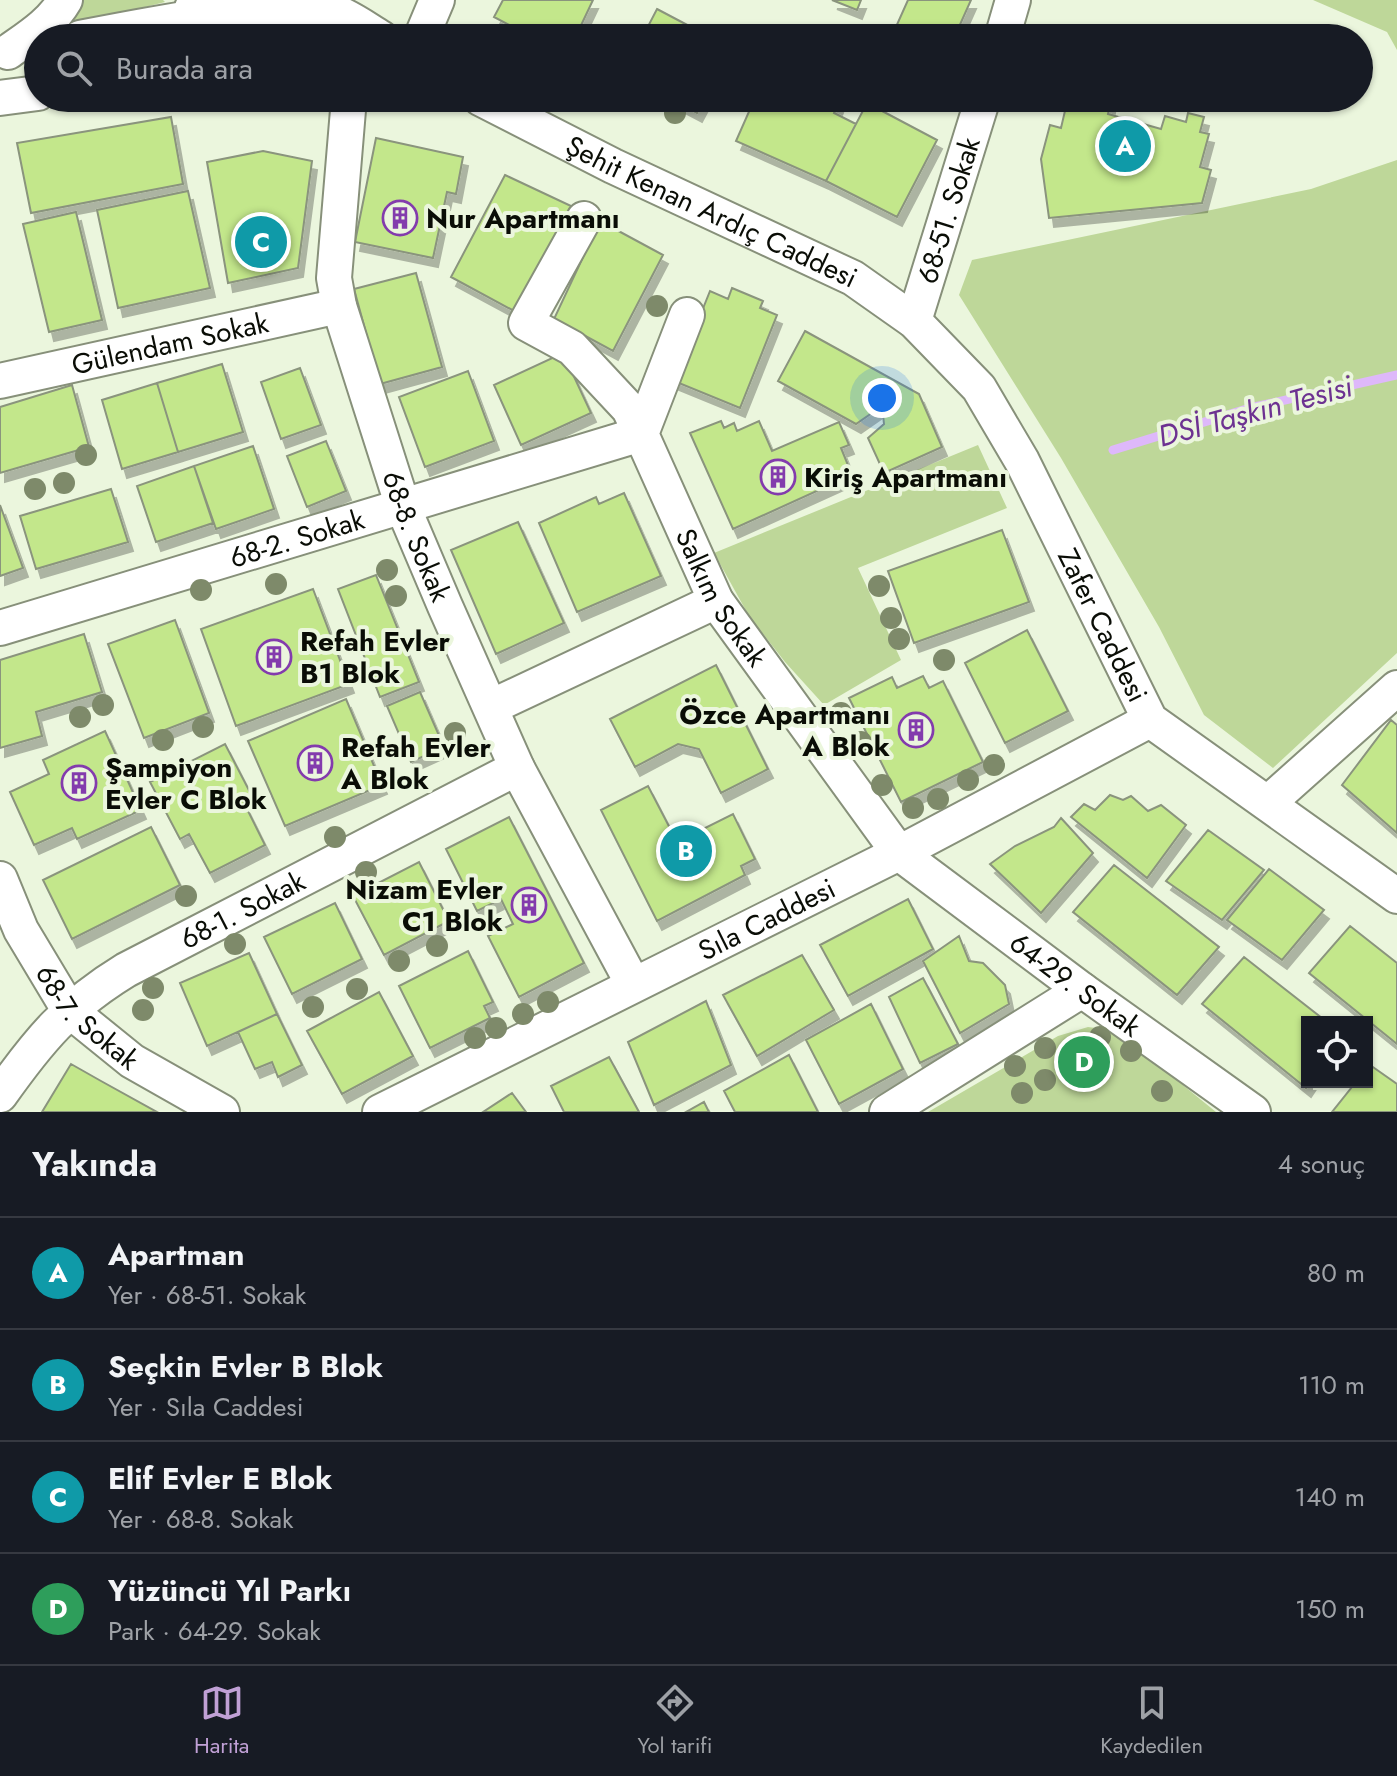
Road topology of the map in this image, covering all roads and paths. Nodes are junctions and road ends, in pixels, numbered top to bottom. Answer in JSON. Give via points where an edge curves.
{"nodes":[{"id":1,"x":65,"y":0,"type":"edge"},
{"id":2,"x":437,"y":0,"type":"edge"},
{"id":3,"x":1013,"y":0,"type":"edge"},
{"id":4,"x":191,"y":7,"type":"edge"},
{"id":5,"x":332,"y":16,"type":"edge"},
{"id":6,"x":45,"y":24,"type":"edge"},
{"id":7,"x":130,"y":24,"type":"edge"},
{"id":8,"x":217,"y":24,"type":"edge"},
{"id":9,"x":427,"y":24,"type":"edge"},
{"id":10,"x":1006,"y":24,"type":"edge"},
{"id":11,"x":24,"y":95,"type":"edge"},
{"id":12,"x":0,"y":98,"type":"edge"},
{"id":13,"x":348,"y":112,"type":"edge"},
{"id":14,"x":508,"y":112,"type":"edge"},
{"id":15,"x":979,"y":112,"type":"edge"},
{"id":16,"x":584,"y":219,"type":"dead end"},
{"id":17,"x":339,"y":306,"type":"junction"},
{"id":18,"x":687,"y":315,"type":"dead end"},
{"id":19,"x":914,"y":321,"type":"junction"},
{"id":20,"x":0,"y":381,"type":"edge"},
{"id":21,"x":641,"y":434,"type":"junction"},
{"id":22,"x":403,"y":507,"type":"junction"},
{"id":23,"x":716,"y":601,"type":"junction"},
{"id":24,"x":0,"y":628,"type":"edge"},
{"id":25,"x":1397,"y":688,"type":"edge"},
{"id":26,"x":491,"y":707,"type":"junction"},
{"id":27,"x":1150,"y":720,"type":"junction"},
{"id":28,"x":517,"y":768,"type":"junction"},
{"id":29,"x":1268,"y":803,"type":"junction"},
{"id":30,"x":899,"y":853,"type":"junction"},
{"id":31,"x":0,"y":879,"type":"edge"},
{"id":32,"x":1397,"y":896,"type":"edge"},
{"id":33,"x":633,"y":984,"type":"junction"},
{"id":34,"x":1082,"y":990,"type":"junction"},
{"id":35,"x":69,"y":1010,"type":"junction"},
{"id":36,"x":0,"y":1095,"type":"edge"},
{"id":37,"x":222,"y":1112,"type":"edge"},
{"id":38,"x":380,"y":1112,"type":"edge"},
{"id":39,"x":887,"y":1112,"type":"edge"},
{"id":40,"x":1253,"y":1112,"type":"edge"}],
"edges":[{"from":1,"to":6,"type":"street"},
{"from":2,"to":9,"type":"street"},
{"from":3,"to":10,"type":"street"},
{"from":4,"to":5,"type":"street","via":[[301,4]]},
{"from":4,"to":7,"type":"street"},
{"from":4,"to":8,"type":"street"},
{"from":11,"to":12,"type":"street"},
{"from":13,"to":17,"type":"street","name":"68-8. Sokak","via":[[334,255]]},
{"from":14,"to":19,"type":"street","name":"Şehit Kenan Ardıç Caddesi","via":[[853,278]]},
{"from":15,"to":19,"type":"street","name":"68-51. Sokak"},
{"from":16,"to":21,"type":"street","name":"Salkım Sokak","via":[[526,323],[572,348],[629,409]]},
{"from":17,"to":20,"type":"street","name":"Gülendam Sokak"},
{"from":17,"to":22,"type":"street","name":"68-8. Sokak"},
{"from":18,"to":21,"type":"street"},
{"from":19,"to":27,"type":"street","name":"Zafer Caddesi","via":[[979,388],[1001,424]]},
{"from":21,"to":22,"type":"street","name":"68-2. Sokak"},
{"from":21,"to":23,"type":"street","name":"Salkım Sokak"},
{"from":22,"to":24,"type":"street","name":"68-2. Sokak"},
{"from":22,"to":26,"type":"street","name":"68-8. Sokak"},
{"from":23,"to":26,"type":"street"},
{"from":23,"to":30,"type":"street","name":"Salkım Sokak"},
{"from":25,"to":29,"type":"street"},
{"from":26,"to":28,"type":"street","name":"68-8. Sokak"},
{"from":27,"to":29,"type":"street","name":"Zafer Caddesi"},
{"from":27,"to":30,"type":"street","name":"Sıla Caddesi"},
{"from":28,"to":33,"type":"street","name":"68-8. Sokak"},
{"from":28,"to":35,"type":"street","name":"68-1. Sokak","via":[[126,970]]},
{"from":29,"to":32,"type":"street","name":"Zafer Caddesi"},
{"from":30,"to":33,"type":"street","name":"Sıla Caddesi"},
{"from":30,"to":34,"type":"street","name":"64-29. Sokak"},
{"from":31,"to":35,"type":"street","name":"68-7. Sokak","via":[[21,930]]},
{"from":33,"to":38,"type":"street","name":"Sıla Caddesi"},
{"from":34,"to":39,"type":"street"},
{"from":34,"to":40,"type":"street","name":"64-29. Sokak"},
{"from":35,"to":36,"type":"street","name":"68-1. Sokak"},
{"from":35,"to":37,"type":"street","name":"68-7. Sokak","via":[[132,1061]]}]}
